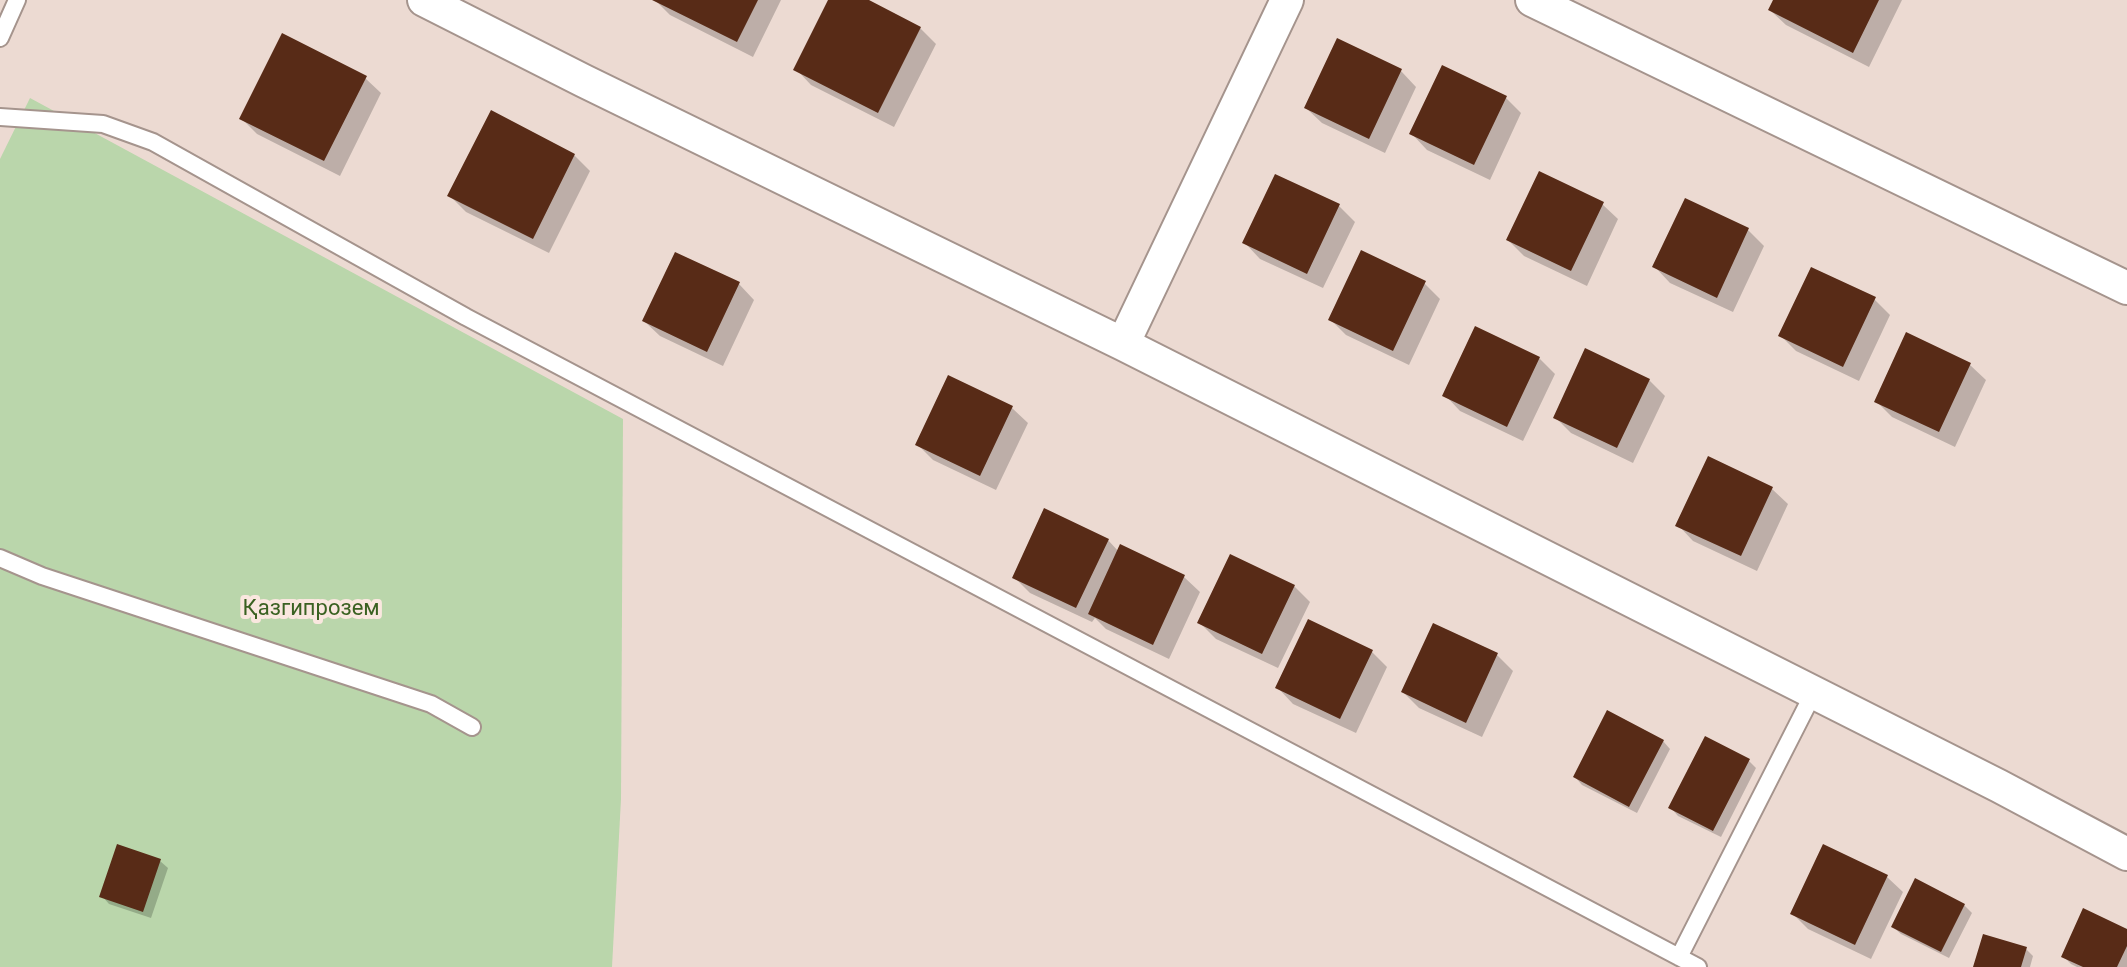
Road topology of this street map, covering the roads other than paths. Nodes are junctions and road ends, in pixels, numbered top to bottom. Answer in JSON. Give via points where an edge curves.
{"nodes":[{"id":1,"x":17,"y":0,"type":"edge"},
{"id":2,"x":424,"y":0,"type":"edge"},
{"id":3,"x":1287,"y":0,"type":"edge"},
{"id":4,"x":1532,"y":0,"type":"edge"},
{"id":5,"x":0,"y":38,"type":"edge"},
{"id":6,"x":0,"y":117,"type":"edge"},
{"id":7,"x":2127,"y":288,"type":"edge"},
{"id":8,"x":1123,"y":344,"type":"junction"},
{"id":9,"x":0,"y":558,"type":"edge"},
{"id":10,"x":1814,"y":692,"type":"junction"},
{"id":11,"x":472,"y":727,"type":"dead end"},
{"id":12,"x":2127,"y":854,"type":"edge"},
{"id":13,"x":1679,"y":957,"type":"junction"},
{"id":14,"x":1698,"y":967,"type":"edge"}],
"edges":[{"from":1,"to":5,"type":"lane"},
{"from":2,"to":8,"type":"street"},
{"from":3,"to":8,"type":"street"},
{"from":4,"to":7,"type":"street"},
{"from":6,"to":13,"type":"lane","via":[[103,124],[153,142],[466,317]]},
{"from":8,"to":10,"type":"street"},
{"from":9,"to":11,"type":"lane","via":[[431,704]]},
{"from":10,"to":12,"type":"street"},
{"from":10,"to":13,"type":"lane"},
{"from":13,"to":14,"type":"lane"}]}
